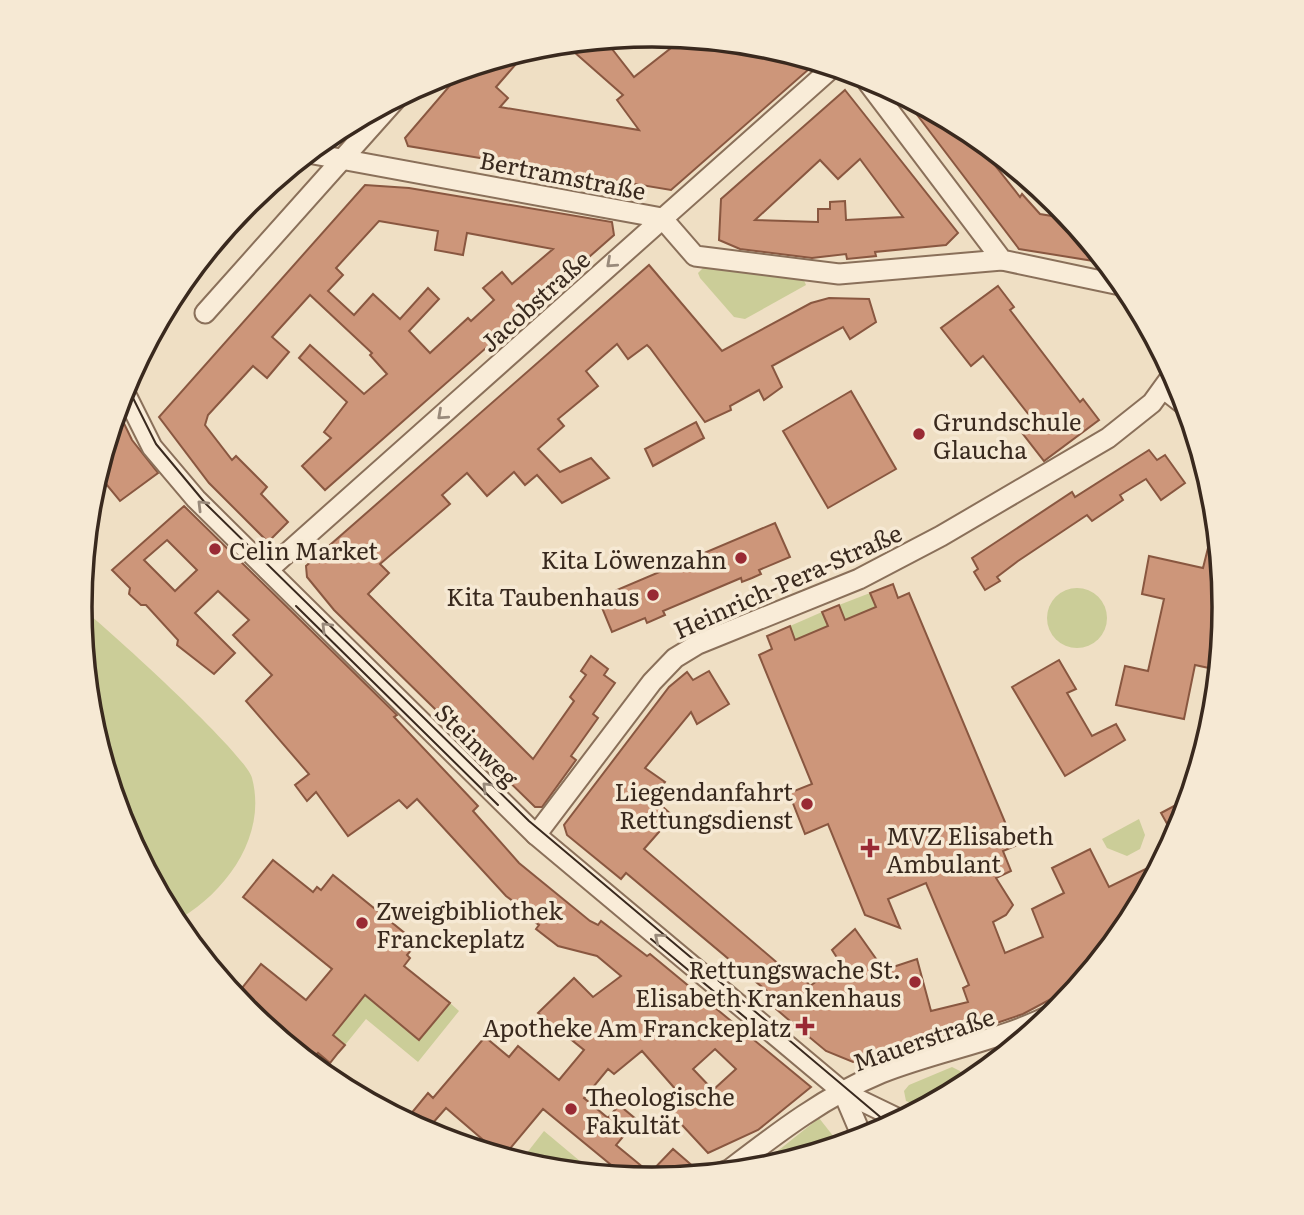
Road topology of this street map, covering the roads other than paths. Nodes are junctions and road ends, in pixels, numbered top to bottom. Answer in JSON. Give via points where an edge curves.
{"nodes":[{"id":1,"x":824,"y":75,"type":"edge"},
{"id":2,"x":877,"y":95,"type":"edge"},
{"id":3,"x":379,"y":118,"type":"edge"},
{"id":4,"x":322,"y":155,"type":"edge"},
{"id":5,"x":343,"y":159,"type":"junction"},
{"id":6,"x":662,"y":218,"type":"junction"},
{"id":7,"x":1002,"y":260,"type":"junction"},
{"id":8,"x":1108,"y":282,"type":"edge"},
{"id":9,"x":205,"y":313,"type":"dead end"},
{"id":10,"x":1165,"y":383,"type":"edge"},
{"id":11,"x":130,"y":403,"type":"edge"},
{"id":12,"x":268,"y":570,"type":"junction"},
{"id":13,"x":536,"y":835,"type":"junction"},
{"id":14,"x":1020,"y":1030,"type":"edge"},
{"id":15,"x":843,"y":1092,"type":"junction"},
{"id":16,"x":889,"y":1115,"type":"edge"},
{"id":17,"x":858,"y":1128,"type":"edge"},
{"id":18,"x":744,"y":1160,"type":"edge"}],
"edges":[{"from":1,"to":6,"type":"street","name":"Jacobstraße"},
{"from":2,"to":7,"type":"street"},
{"from":3,"to":5,"type":"street"},
{"from":4,"to":5,"type":"street","name":"Bertramstraße"},
{"from":5,"to":6,"type":"street","name":"Bertramstraße"},
{"from":5,"to":9,"type":"street"},
{"from":6,"to":7,"type":"street","name":"Bertramstraße","via":[[695,256],[768,267],[839,274]]},
{"from":6,"to":12,"type":"street","name":"Jacobstraße","one_way":true},
{"from":7,"to":8,"type":"street","name":"Bertramstraße"},
{"from":10,"to":13,"type":"street","name":"Heinrich-Pera-Straße","via":[[1108,438],[941,536],[859,579],[688,649],[652,682]]},
{"from":12,"to":11,"type":"street","name":"Steinweg","one_way":true,"via":[[170,471]]},
{"from":13,"to":12,"type":"street","name":"Steinweg","one_way":true},
{"from":15,"to":13,"type":"street","name":"Steinweg","one_way":true},
{"from":14,"to":15,"type":"street","name":"Mauerstraße","via":[[882,1073]]},
{"from":15,"to":16,"type":"street"},
{"from":15,"to":17,"type":"street"},
{"from":15,"to":18,"type":"street","name":"Mauerstraße"}]}
